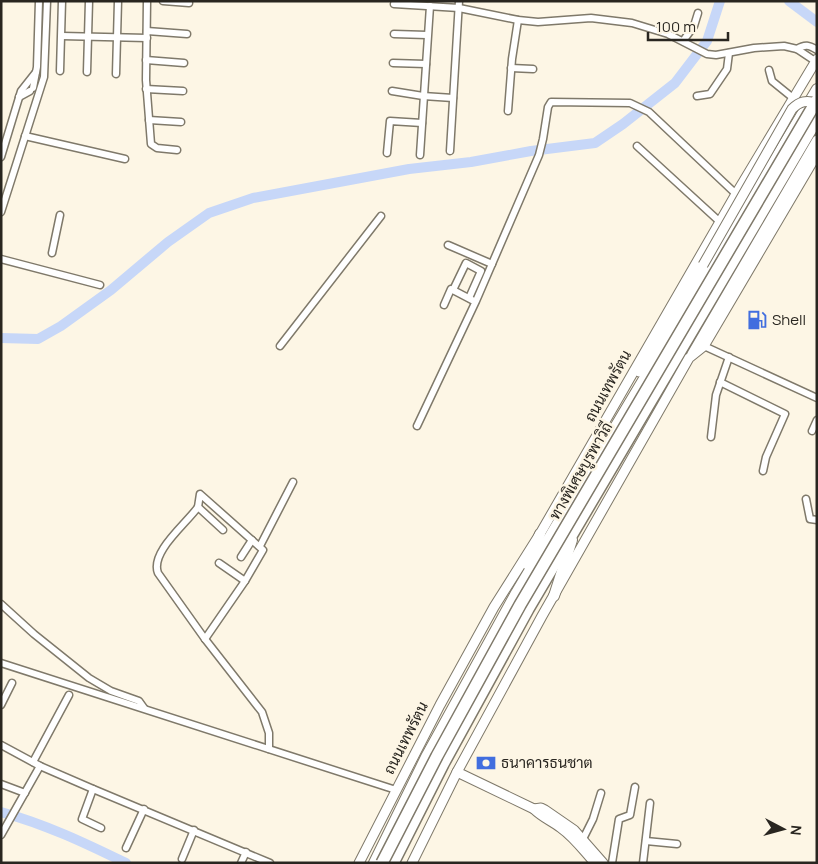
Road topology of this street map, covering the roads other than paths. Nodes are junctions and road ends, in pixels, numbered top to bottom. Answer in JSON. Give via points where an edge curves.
{"nodes":[{"id":1,"x":38,"y":1,"type":"edge"},
{"id":2,"x":47,"y":1,"type":"edge"},
{"id":3,"x":62,"y":1,"type":"edge"},
{"id":4,"x":89,"y":1,"type":"edge"},
{"id":5,"x":118,"y":1,"type":"edge"},
{"id":6,"x":147,"y":1,"type":"edge"},
{"id":7,"x":163,"y":1,"type":"edge"},
{"id":8,"x":189,"y":3,"type":"dead end"},
{"id":9,"x":407,"y":3,"type":"edge"},
{"id":10,"x":394,"y":4,"type":"dead end"},
{"id":11,"x":435,"y":5,"type":"edge"},
{"id":12,"x":459,"y":5,"type":"edge"},
{"id":13,"x":698,"y":13,"type":"dead end"},
{"id":14,"x":518,"y":20,"type":"junction"},
{"id":15,"x":147,"y":34,"type":"junction"},
{"id":16,"x":187,"y":34,"type":"dead end"},
{"id":17,"x":394,"y":34,"type":"dead end"},
{"id":18,"x":427,"y":35,"type":"junction"},
{"id":19,"x":62,"y":36,"type":"junction"},
{"id":20,"x":89,"y":36,"type":"junction"},
{"id":21,"x":117,"y":37,"type":"junction"},
{"id":22,"x":682,"y":41,"type":"junction"},
{"id":23,"x":797,"y":49,"type":"junction"},
{"id":24,"x":817,"y":50,"type":"edge"},
{"id":25,"x":729,"y":53,"type":"junction"},
{"id":26,"x":146,"y":60,"type":"junction"},
{"id":27,"x":816,"y":60,"type":"edge"},
{"id":28,"x":184,"y":62,"type":"dead end"},
{"id":29,"x":393,"y":63,"type":"dead end"},
{"id":30,"x":426,"y":64,"type":"junction"},
{"id":31,"x":511,"y":68,"type":"junction"},
{"id":32,"x":533,"y":70,"type":"dead end"},
{"id":33,"x":769,"y":70,"type":"dead end"},
{"id":34,"x":60,"y":71,"type":"dead end"},
{"id":35,"x":36,"y":72,"type":"junction"},
{"id":36,"x":88,"y":72,"type":"dead end"},
{"id":37,"x":116,"y":74,"type":"dead end"},
{"id":38,"x":146,"y":89,"type":"junction"},
{"id":39,"x":817,"y":89,"type":"edge"},
{"id":40,"x":183,"y":91,"type":"dead end"},
{"id":41,"x":392,"y":91,"type":"dead end"},
{"id":42,"x":423,"y":96,"type":"junction"},
{"id":43,"x":697,"y":96,"type":"dead end"},
{"id":44,"x":19,"y":97,"type":"junction"},
{"id":45,"x":454,"y":98,"type":"junction"},
{"id":46,"x":793,"y":98,"type":"junction"},
{"id":47,"x":817,"y":102,"type":"edge"},
{"id":48,"x":508,"y":111,"type":"dead end"},
{"id":49,"x":817,"y":119,"type":"edge"},
{"id":50,"x":149,"y":120,"type":"junction"},
{"id":51,"x":181,"y":122,"type":"dead end"},
{"id":52,"x":422,"y":123,"type":"junction"},
{"id":53,"x":817,"y":125,"type":"edge"},
{"id":54,"x":25,"y":136,"type":"junction"},
{"id":55,"x":817,"y":140,"type":"edge"},
{"id":56,"x":637,"y":146,"type":"dead end"},
{"id":57,"x":177,"y":150,"type":"dead end"},
{"id":58,"x":450,"y":152,"type":"dead end"},
{"id":59,"x":387,"y":153,"type":"dead end"},
{"id":60,"x":817,"y":154,"type":"edge"},
{"id":61,"x":420,"y":155,"type":"dead end"},
{"id":62,"x":1,"y":156,"type":"edge"},
{"id":63,"x":125,"y":159,"type":"dead end"},
{"id":64,"x":736,"y":194,"type":"junction"},
{"id":65,"x":1,"y":212,"type":"edge"},
{"id":66,"x":60,"y":215,"type":"dead end"},
{"id":67,"x":381,"y":216,"type":"dead end"},
{"id":68,"x":720,"y":222,"type":"junction"},
{"id":69,"x":448,"y":245,"type":"dead end"},
{"id":70,"x":52,"y":253,"type":"dead end"},
{"id":71,"x":1,"y":259,"type":"edge"},
{"id":72,"x":492,"y":264,"type":"junction"},
{"id":73,"x":100,"y":284,"type":"dead end"},
{"id":74,"x":453,"y":290,"type":"junction"},
{"id":75,"x":469,"y":298,"type":"junction"},
{"id":76,"x":476,"y":301,"type":"junction"},
{"id":77,"x":444,"y":305,"type":"dead end"},
{"id":78,"x":280,"y":346,"type":"dead end"},
{"id":79,"x":704,"y":346,"type":"junction"},
{"id":80,"x":729,"y":356,"type":"junction"},
{"id":81,"x":690,"y":358,"type":"junction"},
{"id":82,"x":720,"y":382,"type":"junction"},
{"id":83,"x":817,"y":398,"type":"edge"},
{"id":84,"x":817,"y":420,"type":"edge"},
{"id":85,"x":417,"y":426,"type":"dead end"},
{"id":86,"x":812,"y":431,"type":"dead end"},
{"id":87,"x":598,"y":436,"type":"junction"},
{"id":88,"x":711,"y":437,"type":"dead end"},
{"id":89,"x":763,"y":471,"type":"dead end"},
{"id":90,"x":293,"y":482,"type":"dead end"},
{"id":91,"x":806,"y":499,"type":"dead end"},
{"id":92,"x":198,"y":507,"type":"junction"},
{"id":93,"x":817,"y":520,"type":"edge"},
{"id":94,"x":223,"y":530,"type":"dead end"},
{"id":95,"x":540,"y":534,"type":"junction"},
{"id":96,"x":252,"y":540,"type":"junction"},
{"id":97,"x":572,"y":540,"type":"junction"},
{"id":98,"x":260,"y":546,"type":"junction"},
{"id":99,"x":241,"y":557,"type":"dead end"},
{"id":100,"x":219,"y":563,"type":"dead end"},
{"id":101,"x":245,"y":582,"type":"junction"},
{"id":102,"x":516,"y":593,"type":"junction"},
{"id":103,"x":554,"y":596,"type":"junction"},
{"id":104,"x":1,"y":604,"type":"edge"},
{"id":105,"x":205,"y":639,"type":"junction"},
{"id":106,"x":1,"y":663,"type":"edge"},
{"id":107,"x":12,"y":683,"type":"dead end"},
{"id":108,"x":69,"y":695,"type":"dead end"},
{"id":109,"x":1,"y":705,"type":"edge"},
{"id":110,"x":144,"y":708,"type":"junction"},
{"id":111,"x":1,"y":745,"type":"edge"},
{"id":112,"x":269,"y":749,"type":"junction"},
{"id":113,"x":33,"y":762,"type":"junction"},
{"id":114,"x":40,"y":766,"type":"junction"},
{"id":115,"x":457,"y":772,"type":"junction"},
{"id":116,"x":1,"y":784,"type":"edge"},
{"id":117,"x":635,"y":788,"type":"dead end"},
{"id":118,"x":93,"y":790,"type":"junction"},
{"id":119,"x":396,"y":790,"type":"junction"},
{"id":120,"x":25,"y":793,"type":"junction"},
{"id":121,"x":601,"y":793,"type":"dead end"},
{"id":122,"x":650,"y":803,"type":"dead end"},
{"id":123,"x":534,"y":809,"type":"junction"},
{"id":124,"x":144,"y":810,"type":"junction"},
{"id":125,"x":101,"y":828,"type":"dead end"},
{"id":126,"x":194,"y":830,"type":"junction"},
{"id":127,"x":1,"y":835,"type":"edge"},
{"id":128,"x":583,"y":839,"type":"junction"},
{"id":129,"x":646,"y":841,"type":"junction"},
{"id":130,"x":677,"y":844,"type":"dead end"},
{"id":131,"x":126,"y":848,"type":"dead end"},
{"id":132,"x":246,"y":852,"type":"junction"},
{"id":133,"x":182,"y":859,"type":"dead end"},
{"id":134,"x":241,"y":863,"type":"edge"},
{"id":135,"x":270,"y":863,"type":"edge"},
{"id":136,"x":359,"y":863,"type":"edge"},
{"id":137,"x":374,"y":863,"type":"edge"},
{"id":138,"x":382,"y":863,"type":"edge"},
{"id":139,"x":392,"y":863,"type":"edge"},
{"id":140,"x":398,"y":863,"type":"edge"},
{"id":141,"x":412,"y":863,"type":"edge"},
{"id":142,"x":595,"y":863,"type":"edge"},
{"id":143,"x":603,"y":863,"type":"edge"},
{"id":144,"x":612,"y":863,"type":"edge"},
{"id":145,"x":643,"y":863,"type":"edge"}],
"edges":[{"from":1,"to":35,"type":"street"},
{"from":2,"to":54,"type":"street","via":[[44,74]]},
{"from":3,"to":19,"type":"street"},
{"from":4,"to":20,"type":"street"},
{"from":5,"to":21,"type":"street"},
{"from":6,"to":15,"type":"street"},
{"from":7,"to":8,"type":"street"},
{"from":9,"to":10,"type":"street"},
{"from":9,"to":11,"type":"street"},
{"from":11,"to":12,"type":"street"},
{"from":11,"to":18,"type":"street"},
{"from":12,"to":14,"type":"street"},
{"from":12,"to":45,"type":"street"},
{"from":13,"to":22,"type":"street","via":[[694,26]]},
{"from":14,"to":22,"type":"street","via":[[598,19],[638,24]]},
{"from":14,"to":31,"type":"street"},
{"from":15,"to":16,"type":"street"},
{"from":15,"to":21,"type":"street"},
{"from":15,"to":26,"type":"street"},
{"from":17,"to":18,"type":"street"},
{"from":18,"to":30,"type":"street"},
{"from":19,"to":20,"type":"street"},
{"from":19,"to":34,"type":"street"},
{"from":20,"to":21,"type":"street"},
{"from":20,"to":36,"type":"street"},
{"from":21,"to":37,"type":"street"},
{"from":22,"to":25,"type":"street","via":[[707,54]]},
{"from":23,"to":24,"type":"street","via":[[807,46]]},
{"from":23,"to":25,"type":"street","via":[[776,46]]},
{"from":23,"to":27,"type":"street"},
{"from":25,"to":43,"type":"street","via":[[727,69],[710,94]]},
{"from":26,"to":28,"type":"street"},
{"from":26,"to":38,"type":"street"},
{"from":27,"to":46,"type":"main road","name":"ถนนเทพรัตน"},
{"from":29,"to":30,"type":"street"},
{"from":30,"to":42,"type":"street"},
{"from":31,"to":32,"type":"street"},
{"from":31,"to":48,"type":"street"},
{"from":33,"to":46,"type":"street","via":[[772,81]]},
{"from":35,"to":44,"type":"street","via":[[24,85]]},
{"from":35,"to":44,"type":"street","via":[[31,89]]},
{"from":38,"to":40,"type":"street"},
{"from":38,"to":50,"type":"street"},
{"from":39,"to":102,"type":"highway","name":"ถนนเทพรัตน"},
{"from":41,"to":42,"type":"street"},
{"from":42,"to":45,"type":"street"},
{"from":42,"to":52,"type":"street"},
{"from":44,"to":62,"type":"street"},
{"from":45,"to":58,"type":"street"},
{"from":46,"to":64,"type":"main road","name":"ถนนเทพรัตน"},
{"from":47,"to":87,"type":"main road","bridge":true,"via":[[799,102],[792,109],[647,360]]},
{"from":47,"to":138,"type":"highway","name":"ทางพิเศษบูรพาวิถี","bridge":true,"via":[[520,605]]},
{"from":49,"to":139,"type":"highway","name":"ทางพิเศษบูรพาวิถี","via":[[523,616]]},
{"from":50,"to":51,"type":"street"},
{"from":50,"to":57,"type":"street","via":[[152,146]]},
{"from":52,"to":59,"type":"street","via":[[390,121]]},
{"from":52,"to":61,"type":"street"},
{"from":53,"to":97,"type":"highway"},
{"from":54,"to":63,"type":"street"},
{"from":54,"to":65,"type":"street"},
{"from":55,"to":81,"type":"main road"},
{"from":56,"to":68,"type":"street"},
{"from":60,"to":79,"type":"main road"},
{"from":64,"to":68,"type":"main road","name":"ถนนเทพรัตน"},
{"from":64,"to":72,"type":"street","via":[[649,112],[636,104],[551,102],[539,155]]},
{"from":66,"to":70,"type":"street"},
{"from":67,"to":78,"type":"street"},
{"from":68,"to":87,"type":"main road","name":"ถนนเทพรัตน"},
{"from":69,"to":72,"type":"street"},
{"from":71,"to":73,"type":"street"},
{"from":72,"to":76,"type":"street"},
{"from":74,"to":75,"type":"street"},
{"from":74,"to":75,"type":"street","via":[[466,263],[481,271]]},
{"from":74,"to":77,"type":"street"},
{"from":75,"to":76,"type":"street"},
{"from":76,"to":85,"type":"street"},
{"from":79,"to":80,"type":"street"},
{"from":79,"to":81,"type":"main road"},
{"from":80,"to":82,"type":"street"},
{"from":80,"to":83,"type":"street"},
{"from":81,"to":103,"type":"main road"},
{"from":82,"to":88,"type":"street"},
{"from":82,"to":89,"type":"street","via":[[785,414]]},
{"from":84,"to":86,"type":"street"},
{"from":87,"to":95,"type":"main road","name":"ถนนเทพรัตน"},
{"from":90,"to":98,"type":"street"},
{"from":91,"to":93,"type":"street","via":[[810,519]]},
{"from":92,"to":94,"type":"street"},
{"from":92,"to":96,"type":"street","via":[[200,494]]},
{"from":92,"to":105,"type":"street","via":[[160,553],[156,567]]},
{"from":95,"to":102,"type":"highway"},
{"from":95,"to":119,"type":"main road","name":"ถนนเทพรัตน","via":[[494,607]]},
{"from":96,"to":98,"type":"street"},
{"from":96,"to":99,"type":"street"},
{"from":97,"to":103,"type":"highway"},
{"from":97,"to":140,"type":"highway","via":[[446,766]]},
{"from":98,"to":101,"type":"street","via":[[263,550]]},
{"from":100,"to":101,"type":"street"},
{"from":101,"to":105,"type":"street"},
{"from":102,"to":137,"type":"highway","name":"ถนนเทพรัตน","via":[[426,757]]},
{"from":103,"to":115,"type":"main road"},
{"from":104,"to":110,"type":"street","via":[[89,678],[111,691],[140,701]]},
{"from":105,"to":112,"type":"street","via":[[262,712],[269,733]]},
{"from":106,"to":110,"type":"street"},
{"from":107,"to":109,"type":"street"},
{"from":108,"to":113,"type":"street"},
{"from":110,"to":112,"type":"street"},
{"from":111,"to":113,"type":"street"},
{"from":112,"to":119,"type":"street"},
{"from":113,"to":114,"type":"street"},
{"from":114,"to":118,"type":"street"},
{"from":114,"to":120,"type":"street"},
{"from":115,"to":123,"type":"main road"},
{"from":115,"to":141,"type":"main road"},
{"from":116,"to":120,"type":"street"},
{"from":117,"to":144,"type":"street","via":[[630,815],[618,819]]},
{"from":118,"to":124,"type":"street"},
{"from":118,"to":125,"type":"street","via":[[82,819]]},
{"from":119,"to":136,"type":"main road","name":"ถนนเทพรัตน"},
{"from":120,"to":127,"type":"street"},
{"from":121,"to":128,"type":"street"},
{"from":122,"to":129,"type":"street"},
{"from":123,"to":128,"type":"main road","via":[[541,808],[555,816]]},
{"from":123,"to":142,"type":"main road","via":[[571,836]]},
{"from":124,"to":126,"type":"street"},
{"from":124,"to":131,"type":"street"},
{"from":126,"to":132,"type":"street"},
{"from":126,"to":133,"type":"street"},
{"from":128,"to":143,"type":"main road"},
{"from":129,"to":130,"type":"street"},
{"from":129,"to":145,"type":"street"},
{"from":132,"to":134,"type":"street"},
{"from":132,"to":135,"type":"street"}]}
